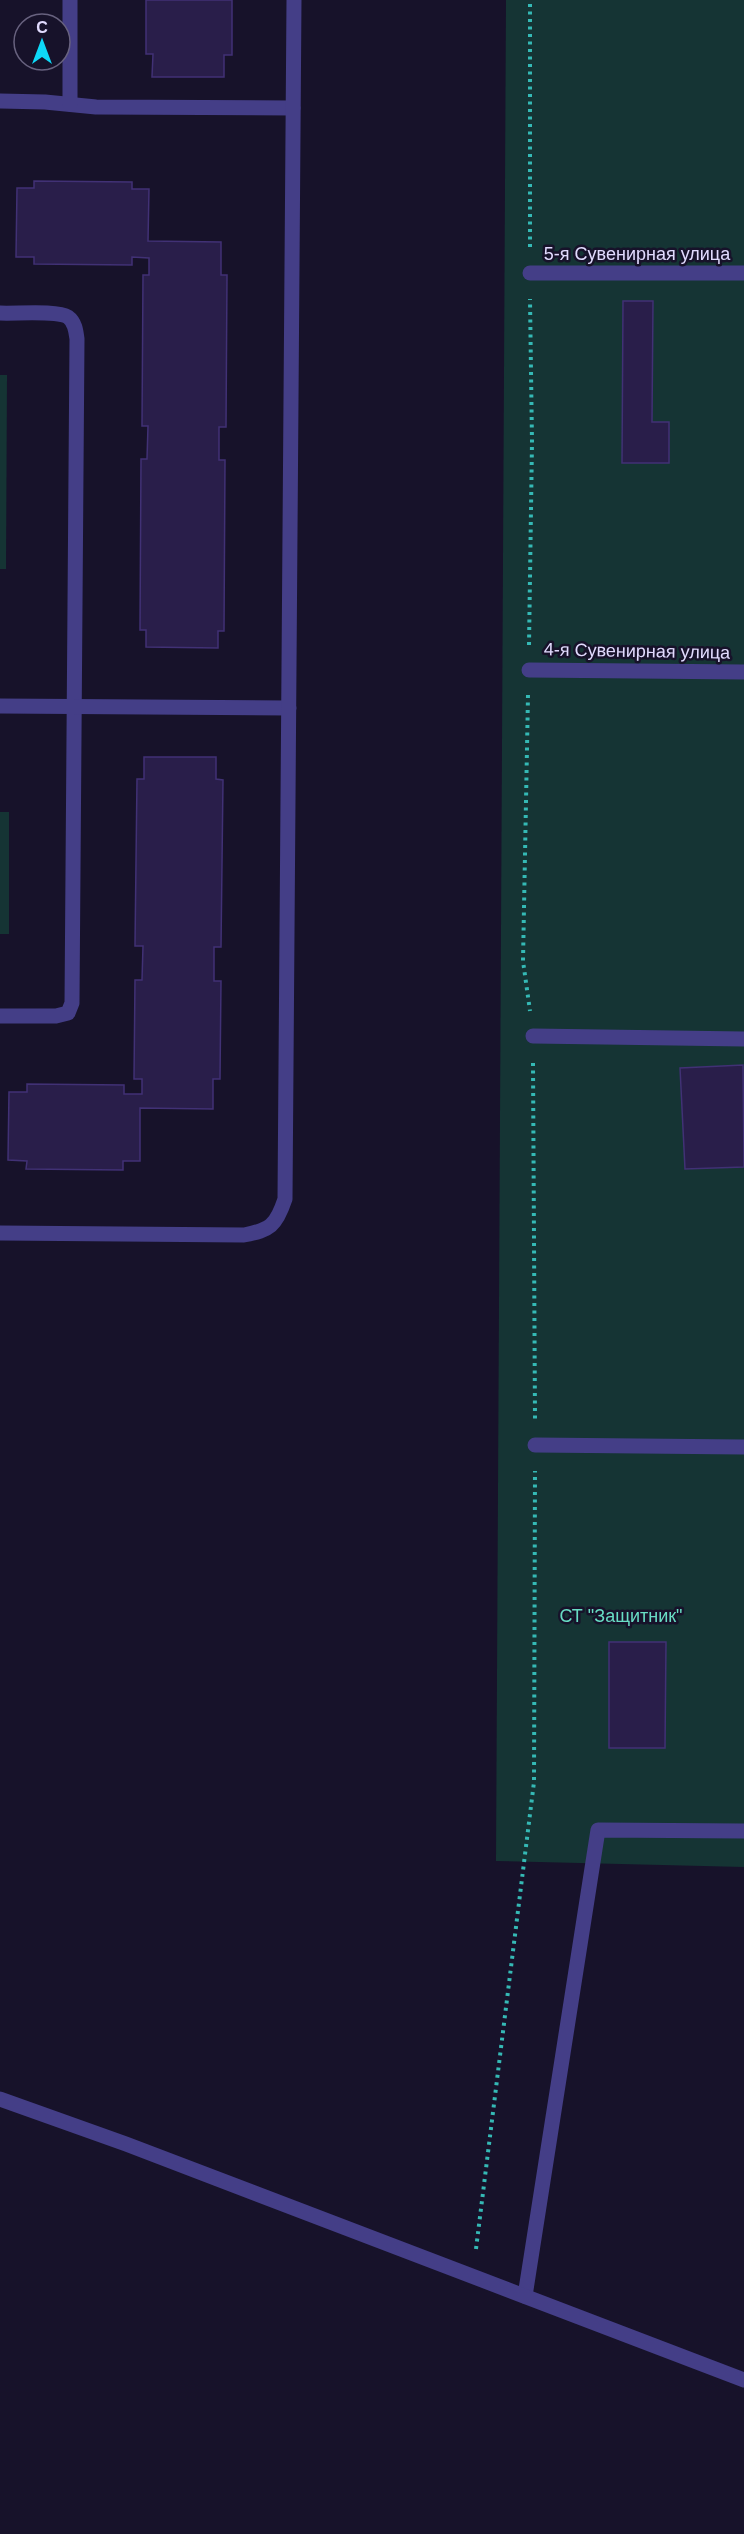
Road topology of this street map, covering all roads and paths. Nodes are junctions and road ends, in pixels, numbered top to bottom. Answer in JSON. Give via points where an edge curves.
{"nodes":[{"id":1,"x":70,"y":0,"type":"edge"},
{"id":2,"x":294,"y":0,"type":"edge"},
{"id":3,"x":530,"y":0,"type":"edge"},
{"id":4,"x":0,"y":101,"type":"edge"},
{"id":5,"x":70,"y":104,"type":"junction"},
{"id":6,"x":293,"y":108,"type":"junction"},
{"id":7,"x":530,"y":273,"type":"junction"},
{"id":8,"x":744,"y":273,"type":"edge"},
{"id":9,"x":0,"y":314,"type":"edge"},
{"id":10,"x":529,"y":670,"type":"junction"},
{"id":11,"x":744,"y":672,"type":"edge"},
{"id":12,"x":0,"y":706,"type":"edge"},
{"id":13,"x":74,"y":706,"type":"junction"},
{"id":14,"x":289,"y":708,"type":"junction"},
{"id":15,"x":0,"y":1016,"type":"edge"},
{"id":16,"x":533,"y":1036,"type":"junction"},
{"id":17,"x":744,"y":1039,"type":"edge"},
{"id":18,"x":0,"y":1233,"type":"edge"},
{"id":19,"x":535,"y":1445,"type":"junction"},
{"id":20,"x":744,"y":1447,"type":"edge"},
{"id":21,"x":744,"y":1831,"type":"edge"},
{"id":22,"x":0,"y":2099,"type":"edge"},
{"id":23,"x":472,"y":2277,"type":"junction"},
{"id":24,"x":525,"y":2296,"type":"junction"},
{"id":25,"x":744,"y":2380,"type":"edge"}],
"edges":[{"from":1,"to":5,"type":"street"},
{"from":2,"to":6,"type":"street"},
{"from":3,"to":7,"type":"path"},
{"from":4,"to":5,"type":"street"},
{"from":5,"to":6,"type":"street"},
{"from":6,"to":14,"type":"street"},
{"from":7,"to":8,"type":"street","name":"5-я Сувенирная улица"},
{"from":7,"to":10,"type":"path"},
{"from":9,"to":13,"type":"street","via":[[67,316],[75,327]]},
{"from":10,"to":11,"type":"street","name":"4-я Сувенирная улица"},
{"from":10,"to":16,"type":"path","via":[[523,961]]},
{"from":12,"to":13,"type":"street"},
{"from":13,"to":14,"type":"street"},
{"from":13,"to":15,"type":"street","via":[[72,1003],[68,1013],[56,1016]]},
{"from":14,"to":18,"type":"street","via":[[285,1199],[278,1218],[265,1231],[244,1235]]},
{"from":16,"to":17,"type":"street"},
{"from":16,"to":19,"type":"path"},
{"from":19,"to":20,"type":"street"},
{"from":19,"to":23,"type":"path","via":[[534,1782]]},
{"from":21,"to":24,"type":"street","via":[[598,1830]]},
{"from":22,"to":23,"type":"street"},
{"from":23,"to":24,"type":"street"},
{"from":24,"to":25,"type":"street"}]}
